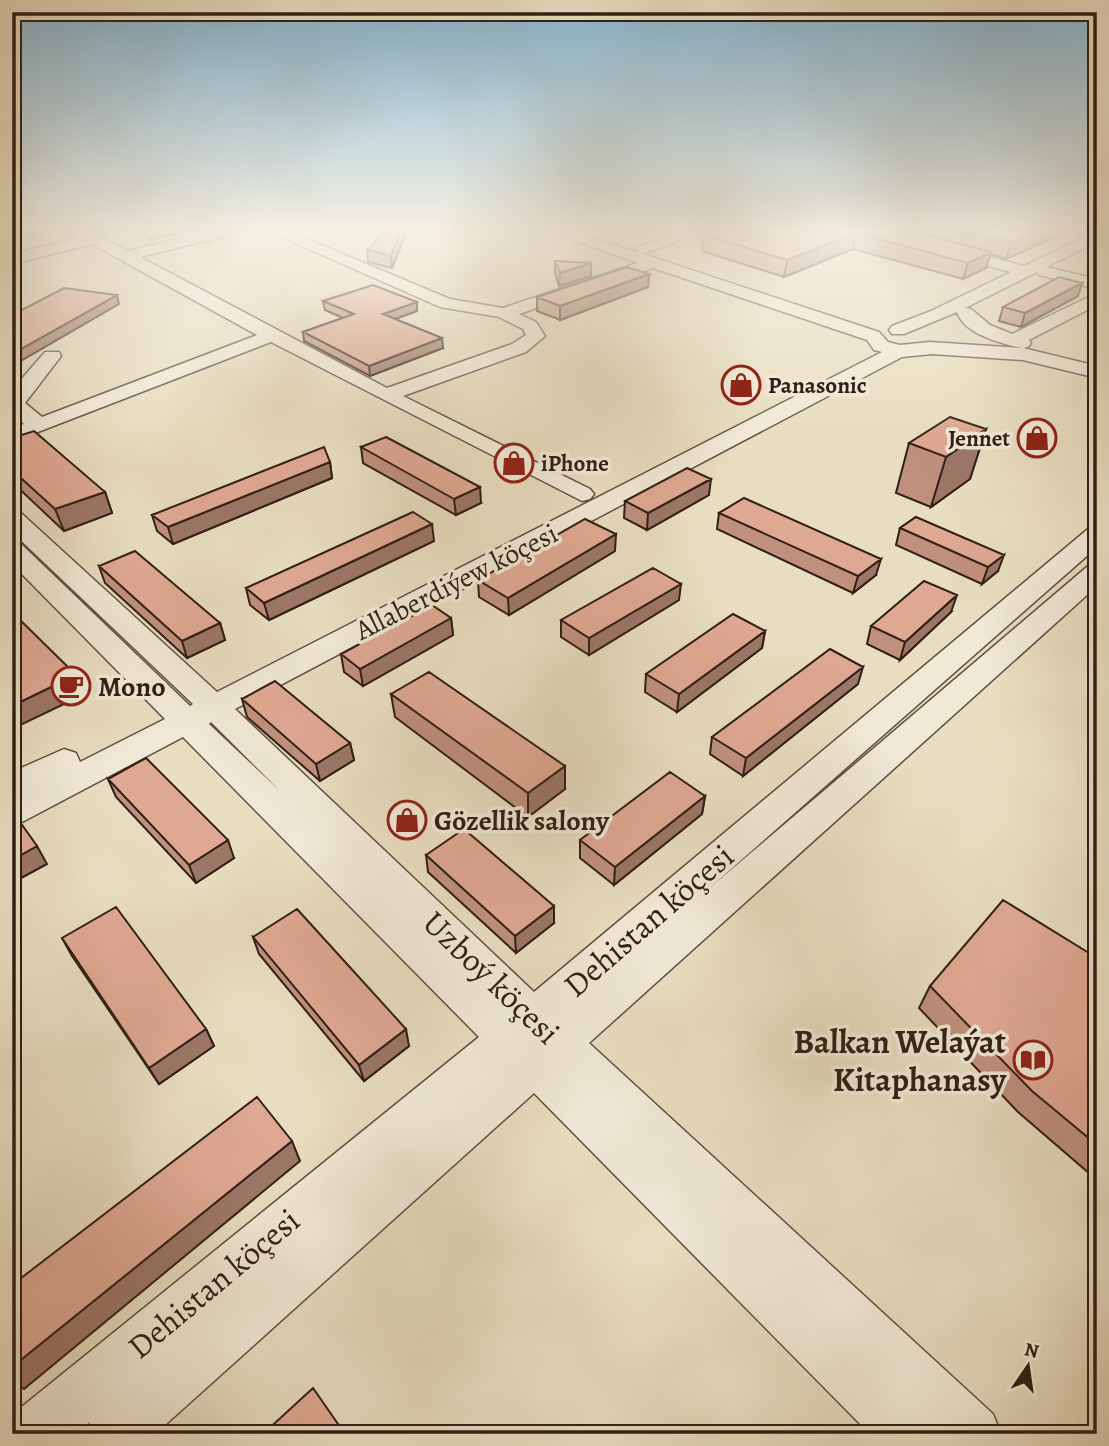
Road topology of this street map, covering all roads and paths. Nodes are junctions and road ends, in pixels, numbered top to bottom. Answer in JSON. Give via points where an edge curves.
{"nodes":[{"id":1,"x":202,"y":298,"type":"edge"},
{"id":2,"x":435,"y":298,"type":"edge"},
{"id":3,"x":541,"y":298,"type":"edge"},
{"id":4,"x":778,"y":298,"type":"edge"},
{"id":5,"x":788,"y":298,"type":"edge"},
{"id":6,"x":972,"y":298,"type":"edge"},
{"id":7,"x":993,"y":298,"type":"edge"},
{"id":8,"x":1096,"y":298,"type":"edge"},
{"id":9,"x":504,"y":313,"type":"junction"},
{"id":10,"x":965,"y":313,"type":"junction"},
{"id":11,"x":884,"y":332,"type":"junction"},
{"id":12,"x":270,"y":336,"type":"junction"},
{"id":13,"x":1015,"y":340,"type":"junction"},
{"id":14,"x":927,"y":341,"type":"junction"},
{"id":15,"x":1041,"y":347,"type":"junction"},
{"id":16,"x":52,"y":356,"type":"dead end"},
{"id":17,"x":1097,"y":363,"type":"edge"},
{"id":18,"x":1097,"y":372,"type":"edge"},
{"id":19,"x":386,"y":395,"type":"junction"},
{"id":20,"x":39,"y":426,"type":"junction"},
{"id":21,"x":12,"y":436,"type":"edge"},
{"id":22,"x":582,"y":494,"type":"junction"},
{"id":23,"x":12,"y":518,"type":"edge"},
{"id":24,"x":1097,"y":534,"type":"edge"},
{"id":25,"x":12,"y":549,"type":"edge"},
{"id":26,"x":1097,"y":572,"type":"edge"},
{"id":27,"x":193,"y":707,"type":"junction"},
{"id":28,"x":12,"y":786,"type":"edge"},
{"id":29,"x":12,"y":812,"type":"edge"},
{"id":30,"x":534,"y":1040,"type":"junction"},
{"id":31,"x":33,"y":1434,"type":"edge"},
{"id":32,"x":113,"y":1434,"type":"edge"},
{"id":33,"x":909,"y":1434,"type":"edge"},
{"id":34,"x":973,"y":1434,"type":"edge"}],
"edges":[{"from":1,"to":12,"type":"street"},
{"from":2,"to":9,"type":"street"},
{"from":3,"to":9,"type":"street"},
{"from":4,"to":11,"type":"street"},
{"from":5,"to":11,"type":"street"},
{"from":6,"to":11,"type":"street","via":[[937,316]]},
{"from":7,"to":10,"type":"street"},
{"from":8,"to":13,"type":"street"},
{"from":9,"to":19,"type":"street","via":[[530,326],[536,336],[519,348]]},
{"from":10,"to":13,"type":"street","via":[[972,322]]},
{"from":10,"to":14,"type":"street"},
{"from":11,"to":14,"type":"street","via":[[923,351]]},
{"from":11,"to":22,"type":"street","name":"Allaberdiýew köçesi"},
{"from":11,"to":27,"type":"street","name":"Allaberdiýew köçesi"},
{"from":12,"to":19,"type":"street"},
{"from":12,"to":20,"type":"street"},
{"from":13,"to":15,"type":"street"},
{"from":14,"to":15,"type":"street"},
{"from":14,"to":18,"type":"street","via":[[1023,354]]},
{"from":15,"to":17,"type":"street"},
{"from":16,"to":20,"type":"street","via":[[16,398],[15,404]]},
{"from":19,"to":22,"type":"street"},
{"from":20,"to":21,"type":"street"},
{"from":22,"to":27,"type":"street","name":"Allaberdiýew köçesi"},
{"from":23,"to":27,"type":"street","name":"Uzboý köçesi"},
{"from":24,"to":30,"type":"street","name":"Dehistan köçesi"},
{"from":25,"to":27,"type":"street","name":"Uzboý köçesi"},
{"from":26,"to":30,"type":"street","name":"Dehistan köçesi"},
{"from":27,"to":28,"type":"street","name":"Allaberdiýew köçesi"},
{"from":27,"to":29,"type":"street","name":"Allaberdiýew köçesi"},
{"from":27,"to":30,"type":"street","name":"Uzboý köçesi"},
{"from":30,"to":31,"type":"street","name":"Dehistan köçesi"},
{"from":30,"to":32,"type":"street","name":"Dehistan köçesi"},
{"from":30,"to":33,"type":"street","name":"Uzboý köçesi"},
{"from":30,"to":34,"type":"street","name":"Uzboý köçesi"}]}
